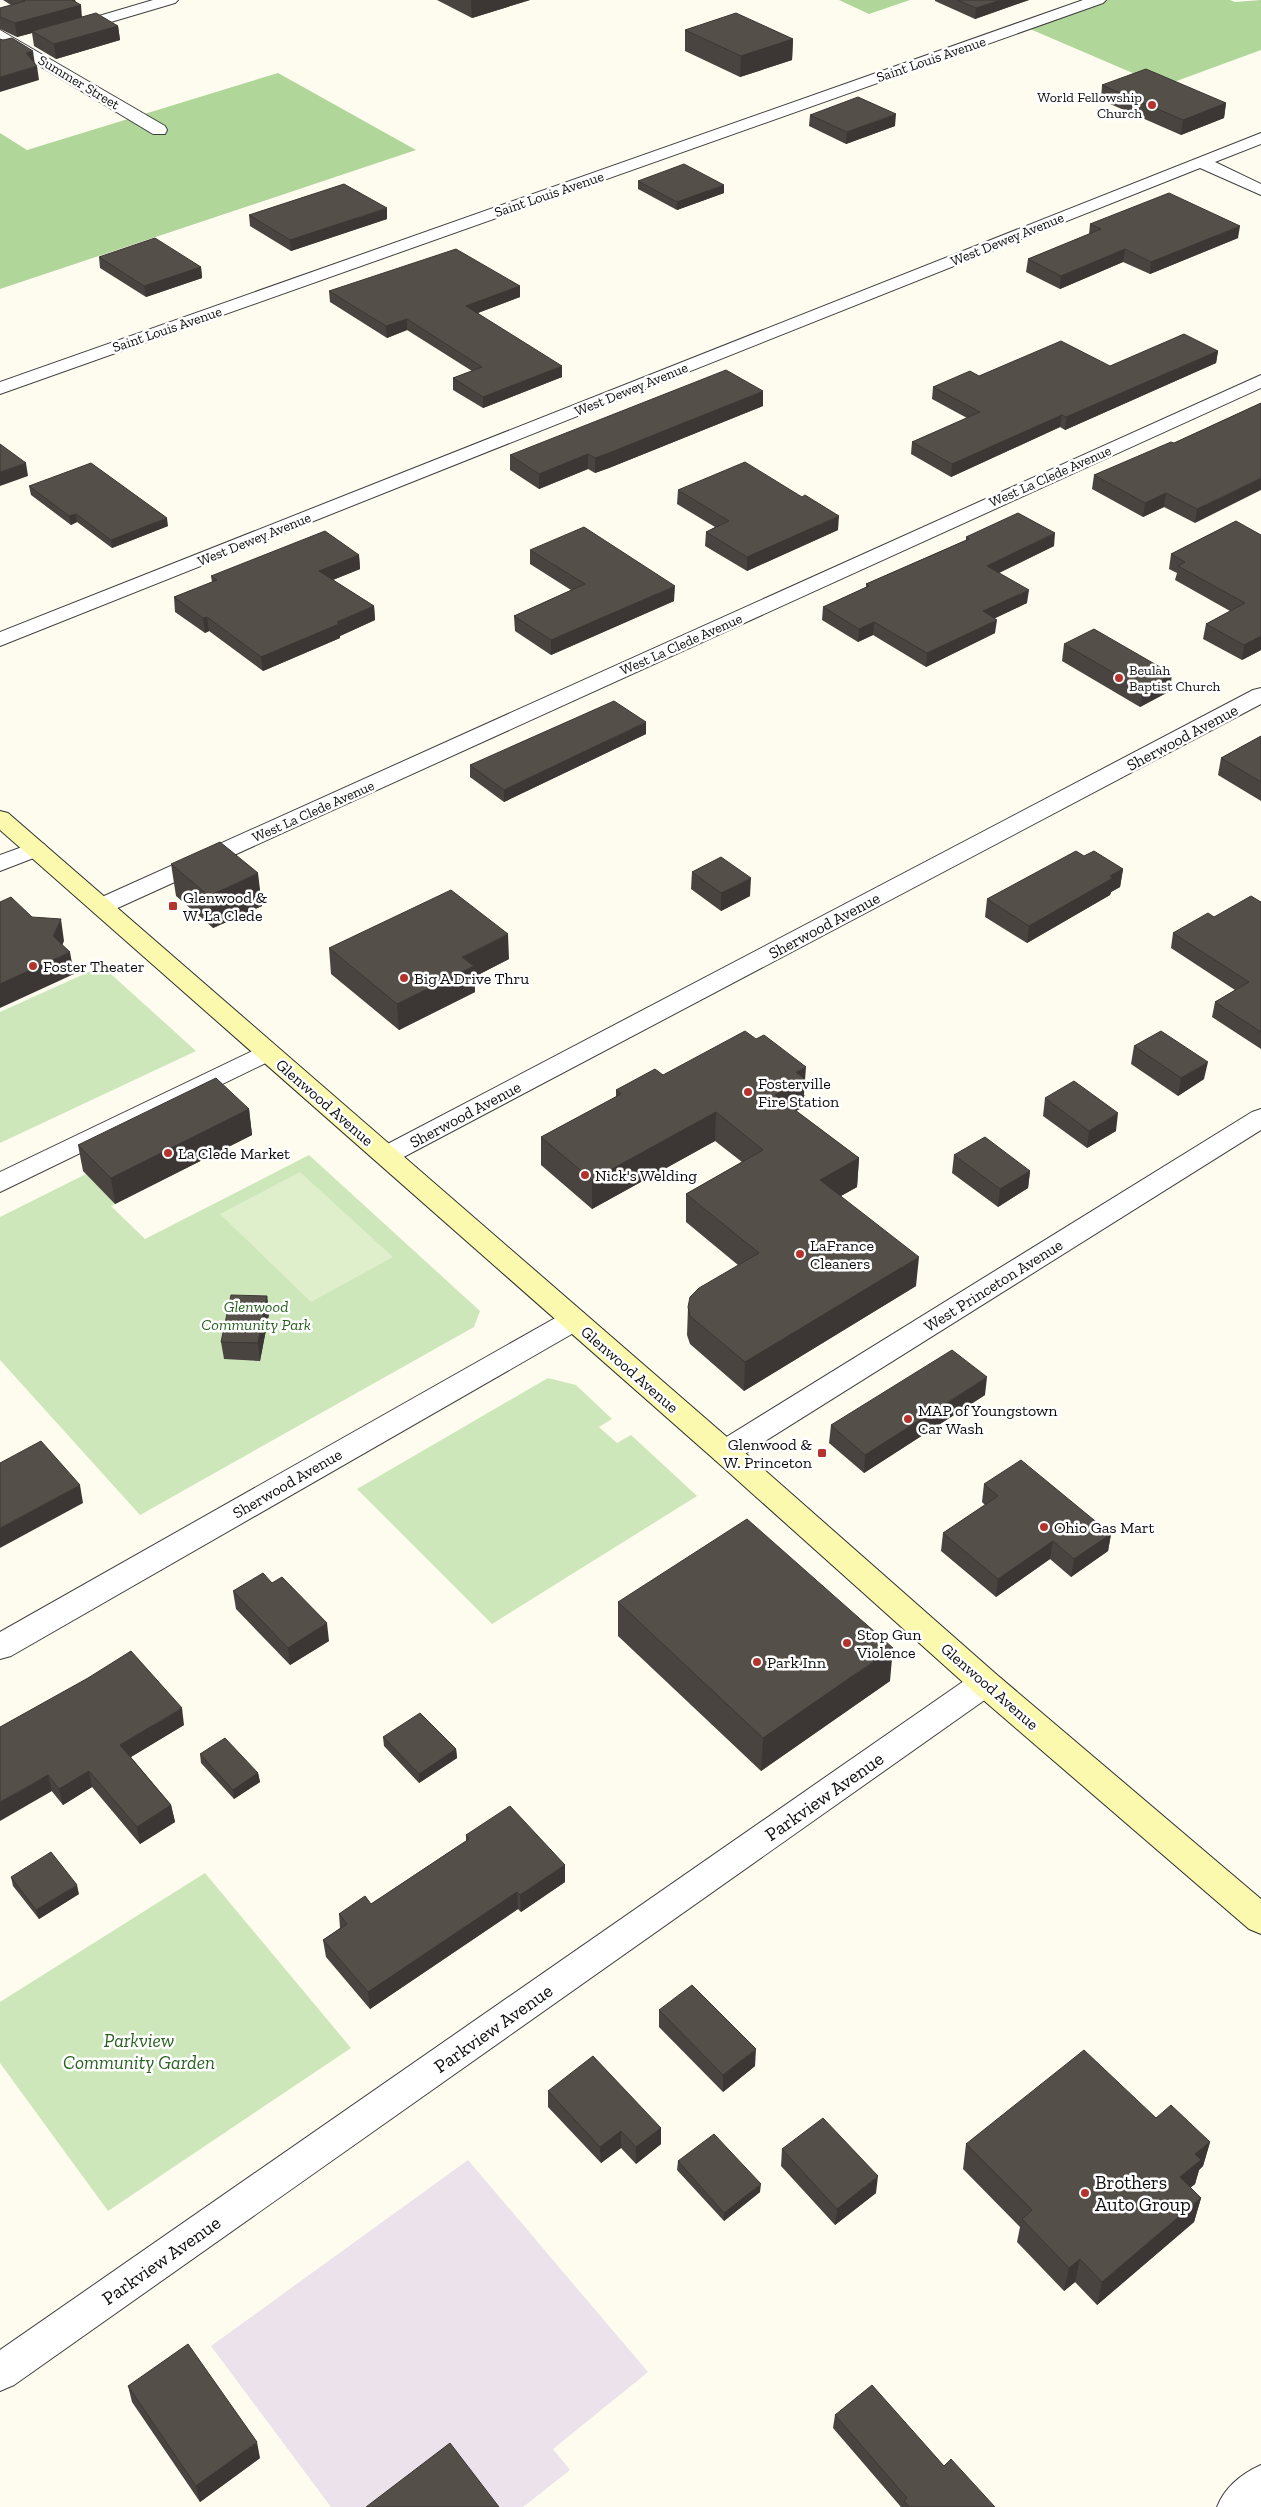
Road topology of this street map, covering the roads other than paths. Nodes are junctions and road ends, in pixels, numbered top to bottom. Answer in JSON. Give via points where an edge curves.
{"nodes":[{"id":1,"x":170,"y":0,"type":"edge"},
{"id":2,"x":1098,"y":0,"type":"edge"},
{"id":3,"x":52,"y":34,"type":"edge"},
{"id":4,"x":0,"y":35,"type":"edge"},
{"id":5,"x":33,"y":39,"type":"edge"},
{"id":6,"x":8,"y":47,"type":"edge"},
{"id":7,"x":159,"y":130,"type":"dead end"},
{"id":8,"x":1261,"y":138,"type":"edge"},
{"id":9,"x":1200,"y":162,"type":"junction"},
{"id":10,"x":1261,"y":190,"type":"edge"},
{"id":11,"x":1261,"y":381,"type":"edge"},
{"id":12,"x":0,"y":388,"type":"edge"},
{"id":13,"x":0,"y":640,"type":"edge"},
{"id":14,"x":1261,"y":695,"type":"edge"},
{"id":15,"x":0,"y":818,"type":"edge"},
{"id":16,"x":36,"y":849,"type":"junction"},
{"id":17,"x":0,"y":864,"type":"edge"},
{"id":18,"x":102,"y":906,"type":"junction"},
{"id":19,"x":268,"y":1052,"type":"junction"},
{"id":20,"x":1261,"y":1118,"type":"edge"},
{"id":21,"x":386,"y":1155,"type":"junction"},
{"id":22,"x":0,"y":1183,"type":"edge"},
{"id":23,"x":574,"y":1320,"type":"junction"},
{"id":24,"x":725,"y":1452,"type":"junction"},
{"id":25,"x":0,"y":1647,"type":"edge"},
{"id":26,"x":985,"y":1683,"type":"junction"},
{"id":27,"x":1261,"y":1920,"type":"edge"},
{"id":28,"x":0,"y":2372,"type":"edge"},
{"id":29,"x":1261,"y":2485,"type":"edge"},
{"id":30,"x":1238,"y":2507,"type":"edge"}],
"edges":[{"from":1,"to":3,"type":"street"},
{"from":2,"to":12,"type":"street","name":"Saint Louis Avenue"},
{"from":4,"to":6,"type":"street","name":"Summer Street"},
{"from":5,"to":6,"type":"street"},
{"from":6,"to":7,"type":"street","name":"Summer Street"},
{"from":8,"to":9,"type":"street","name":"West Dewey Avenue"},
{"from":9,"to":10,"type":"street"},
{"from":9,"to":13,"type":"street","name":"West Dewey Avenue"},
{"from":11,"to":18,"type":"street","name":"West La Clede Avenue"},
{"from":14,"to":21,"type":"street","name":"Sherwood Avenue"},
{"from":15,"to":16,"type":"main road","name":"Glenwood Avenue"},
{"from":16,"to":17,"type":"street"},
{"from":16,"to":18,"type":"main road","name":"Glenwood Avenue"},
{"from":18,"to":19,"type":"main road","name":"Glenwood Avenue"},
{"from":19,"to":21,"type":"main road","name":"Glenwood Avenue"},
{"from":19,"to":22,"type":"street"},
{"from":20,"to":24,"type":"street","name":"West Princeton Avenue"},
{"from":21,"to":23,"type":"main road","name":"Glenwood Avenue"},
{"from":23,"to":24,"type":"main road","name":"Glenwood Avenue"},
{"from":23,"to":25,"type":"street","name":"Sherwood Avenue"},
{"from":24,"to":26,"type":"main road","name":"Glenwood Avenue"},
{"from":26,"to":27,"type":"main road","name":"Glenwood Avenue"},
{"from":26,"to":28,"type":"street","name":"Parkview Avenue"},
{"from":29,"to":30,"type":"street"}]}
